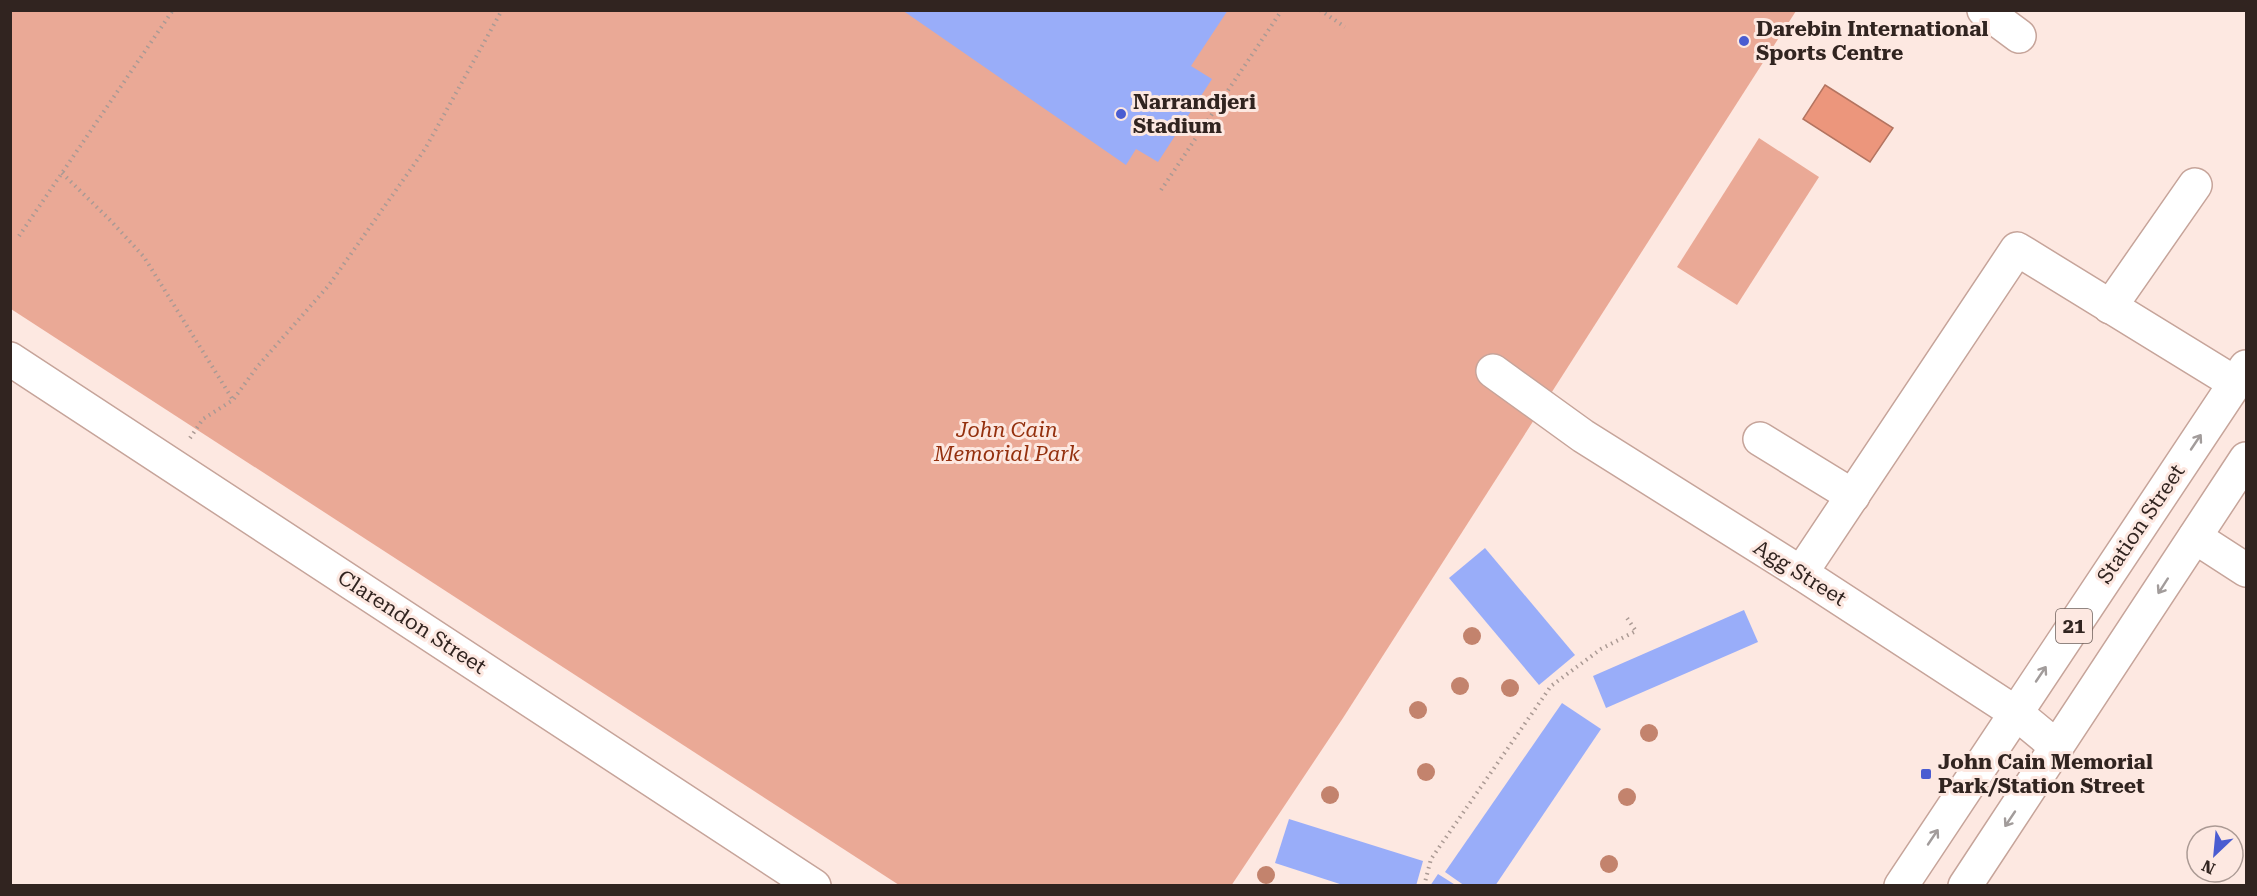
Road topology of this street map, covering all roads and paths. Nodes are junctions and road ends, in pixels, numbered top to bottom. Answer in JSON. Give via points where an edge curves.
{"nodes":[{"id":1,"x":173,"y":10,"type":"edge"},
{"id":2,"x":502,"y":10,"type":"edge"},
{"id":3,"x":1282,"y":10,"type":"edge"},
{"id":4,"x":1320,"y":10,"type":"edge"},
{"id":5,"x":1984,"y":10,"type":"edge"},
{"id":6,"x":1345,"y":27,"type":"dead end"},
{"id":7,"x":2019,"y":36,"type":"dead end"},
{"id":8,"x":62,"y":173,"type":"junction"},
{"id":9,"x":2195,"y":185,"type":"dead end"},
{"id":10,"x":1161,"y":190,"type":"dead end"},
{"id":11,"x":19,"y":236,"type":"dead end"},
{"id":12,"x":2110,"y":307,"type":"junction"},
{"id":13,"x":10,"y":359,"type":"edge"},
{"id":14,"x":1493,"y":371,"type":"dead end"},
{"id":15,"x":2241,"y":375,"type":"edge"},
{"id":16,"x":233,"y":400,"type":"junction"},
{"id":17,"x":1760,"y":439,"type":"dead end"},
{"id":18,"x":2247,"y":459,"type":"edge"},
{"id":19,"x":172,"y":465,"type":"junction"},
{"id":20,"x":1852,"y":496,"type":"junction"},
{"id":21,"x":2195,"y":537,"type":"junction"},
{"id":22,"x":2247,"y":570,"type":"edge"},
{"id":23,"x":1801,"y":573,"type":"junction"},
{"id":24,"x":1627,"y":618,"type":"dead end"},
{"id":25,"x":2016,"y":713,"type":"junction"},
{"id":26,"x":2057,"y":747,"type":"junction"},
{"id":27,"x":814,"y":885,"type":"edge"},
{"id":28,"x":1424,"y":885,"type":"edge"},
{"id":29,"x":1901,"y":885,"type":"edge"},
{"id":30,"x":1965,"y":885,"type":"edge"}],
"edges":[{"from":1,"to":8,"type":"path"},
{"from":2,"to":16,"type":"path","via":[[425,149],[329,285]]},
{"from":3,"to":10,"type":"path"},
{"from":4,"to":6,"type":"path"},
{"from":5,"to":7,"type":"street"},
{"from":8,"to":11,"type":"path"},
{"from":8,"to":16,"type":"path","via":[[144,257]]},
{"from":9,"to":12,"type":"street"},
{"from":12,"to":15,"type":"street"},
{"from":12,"to":20,"type":"street","via":[[2017,249]]},
{"from":13,"to":19,"type":"street","name":"Clarendon Street"},
{"from":14,"to":23,"type":"street","name":"Agg Street","via":[[1583,436]]},
{"from":25,"to":15,"type":"street","name":"Station Street","number":"21","one_way":true},
{"from":16,"to":19,"type":"path","via":[[203,419]]},
{"from":17,"to":20,"type":"street"},
{"from":18,"to":21,"type":"street","number":"21"},
{"from":19,"to":27,"type":"street","name":"Clarendon Street"},
{"from":20,"to":23,"type":"street"},
{"from":21,"to":22,"type":"street"},
{"from":21,"to":26,"type":"street","number":"21","one_way":true},
{"from":23,"to":25,"type":"street","name":"Agg Street"},
{"from":24,"to":28,"type":"path","via":[[1636,631],[1601,649],[1551,686],[1431,859]]},
{"from":25,"to":26,"type":"street"},
{"from":29,"to":25,"type":"street","name":"Station Street","number":"21","one_way":true},
{"from":26,"to":30,"type":"street","number":"21","one_way":true}]}
